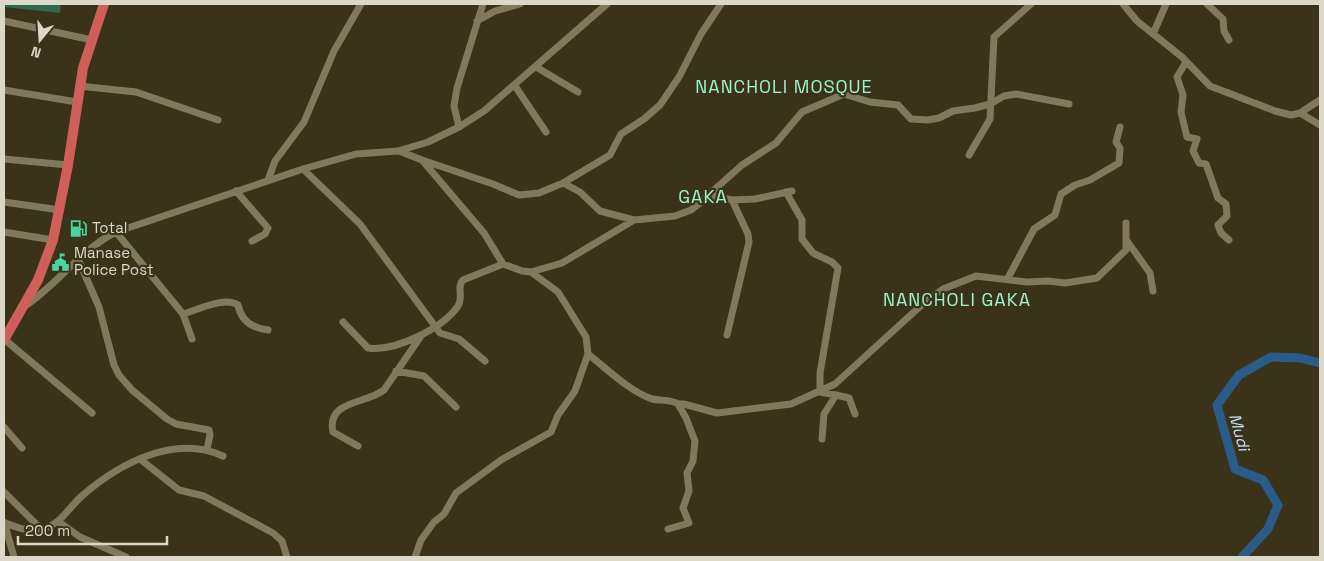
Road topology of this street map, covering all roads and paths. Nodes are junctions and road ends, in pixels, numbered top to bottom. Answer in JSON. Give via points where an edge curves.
{"nodes":[{"id":1,"x":104,"y":4,"type":"edge"},
{"id":2,"x":361,"y":4,"type":"edge"},
{"id":3,"x":483,"y":4,"type":"edge"},
{"id":4,"x":520,"y":4,"type":"edge"},
{"id":5,"x":607,"y":4,"type":"edge"},
{"id":6,"x":721,"y":4,"type":"edge"},
{"id":7,"x":1031,"y":4,"type":"edge"},
{"id":8,"x":1123,"y":4,"type":"edge"},
{"id":9,"x":1166,"y":4,"type":"edge"},
{"id":10,"x":1207,"y":4,"type":"edge"},
{"id":11,"x":4,"y":21,"type":"edge"},
{"id":12,"x":477,"y":21,"type":"junction"},
{"id":13,"x":1153,"y":34,"type":"junction"},
{"id":14,"x":92,"y":40,"type":"junction"},
{"id":15,"x":1229,"y":40,"type":"dead end"},
{"id":16,"x":1186,"y":62,"type":"junction"},
{"id":17,"x":536,"y":67,"type":"junction"},
{"id":18,"x":79,"y":86,"type":"junction"},
{"id":19,"x":515,"y":86,"type":"junction"},
{"id":20,"x":4,"y":90,"type":"edge"},
{"id":21,"x":578,"y":92,"type":"dead end"},
{"id":22,"x":1320,"y":100,"type":"edge"},
{"id":23,"x":77,"y":102,"type":"junction"},
{"id":24,"x":990,"y":104,"type":"junction"},
{"id":25,"x":1069,"y":104,"type":"dead end"},
{"id":26,"x":1300,"y":112,"type":"junction"},
{"id":27,"x":218,"y":120,"type":"dead end"},
{"id":28,"x":1320,"y":125,"type":"edge"},
{"id":29,"x":459,"y":126,"type":"junction"},
{"id":30,"x":1120,"y":126,"type":"dead end"},
{"id":31,"x":546,"y":132,"type":"dead end"},
{"id":32,"x":398,"y":151,"type":"junction"},
{"id":33,"x":969,"y":155,"type":"dead end"},
{"id":34,"x":4,"y":159,"type":"edge"},
{"id":35,"x":422,"y":160,"type":"junction"},
{"id":36,"x":68,"y":165,"type":"junction"},
{"id":37,"x":303,"y":168,"type":"junction"},
{"id":38,"x":268,"y":180,"type":"junction"},
{"id":39,"x":563,"y":183,"type":"junction"},
{"id":40,"x":236,"y":191,"type":"junction"},
{"id":41,"x":705,"y":199,"type":"junction"},
{"id":42,"x":732,"y":200,"type":"junction"},
{"id":43,"x":4,"y":202,"type":"edge"},
{"id":44,"x":60,"y":210,"type":"junction"},
{"id":45,"x":634,"y":220,"type":"junction"},
{"id":46,"x":1126,"y":223,"type":"dead end"},
{"id":47,"x":4,"y":232,"type":"edge"},
{"id":48,"x":116,"y":232,"type":"junction"},
{"id":49,"x":53,"y":240,"type":"junction"},
{"id":50,"x":1127,"y":240,"type":"junction"},
{"id":51,"x":1229,"y":240,"type":"dead end"},
{"id":52,"x":252,"y":241,"type":"dead end"},
{"id":53,"x":78,"y":259,"type":"junction"},
{"id":54,"x":503,"y":264,"type":"junction"},
{"id":55,"x":531,"y":272,"type":"junction"},
{"id":56,"x":1008,"y":278,"type":"junction"},
{"id":57,"x":1153,"y":291,"type":"dead end"},
{"id":58,"x":25,"y":306,"type":"junction"},
{"id":59,"x":183,"y":314,"type":"junction"},
{"id":60,"x":343,"y":322,"type":"dead end"},
{"id":61,"x":436,"y":326,"type":"junction"},
{"id":62,"x":268,"y":330,"type":"dead end"},
{"id":63,"x":727,"y":335,"type":"dead end"},
{"id":64,"x":421,"y":336,"type":"junction"},
{"id":65,"x":192,"y":339,"type":"dead end"},
{"id":66,"x":4,"y":340,"type":"edge"},
{"id":67,"x":588,"y":354,"type":"junction"},
{"id":68,"x":485,"y":360,"type":"dead end"},
{"id":69,"x":396,"y":371,"type":"junction"},
{"id":70,"x":820,"y":392,"type":"junction"},
{"id":71,"x":836,"y":395,"type":"junction"},
{"id":72,"x":678,"y":404,"type":"junction"},
{"id":73,"x":456,"y":407,"type":"dead end"},
{"id":74,"x":92,"y":413,"type":"dead end"},
{"id":75,"x":855,"y":414,"type":"dead end"},
{"id":76,"x":4,"y":427,"type":"edge"},
{"id":77,"x":822,"y":439,"type":"dead end"},
{"id":78,"x":358,"y":446,"type":"dead end"},
{"id":79,"x":22,"y":448,"type":"dead end"},
{"id":80,"x":206,"y":449,"type":"junction"},
{"id":81,"x":223,"y":456,"type":"dead end"},
{"id":82,"x":140,"y":459,"type":"junction"},
{"id":83,"x":4,"y":492,"type":"edge"},
{"id":84,"x":4,"y":522,"type":"edge"},
{"id":85,"x":59,"y":522,"type":"junction"},
{"id":86,"x":668,"y":529,"type":"dead end"},
{"id":87,"x":42,"y":530,"type":"junction"},
{"id":88,"x":14,"y":557,"type":"edge"},
{"id":89,"x":126,"y":557,"type":"edge"},
{"id":90,"x":287,"y":557,"type":"edge"},
{"id":91,"x":416,"y":557,"type":"edge"}],
"edges":[{"from":1,"to":14,"type":"highway"},
{"from":2,"to":38,"type":"street","via":[[334,51],[304,122],[275,161]]},
{"from":3,"to":12,"type":"street"},
{"from":4,"to":12,"type":"street","via":[[495,11]]},
{"from":5,"to":17,"type":"street"},
{"from":6,"to":39,"type":"street","via":[[660,105],[622,134],[610,155]]},
{"from":7,"to":24,"type":"street","via":[[994,37]]},
{"from":8,"to":13,"type":"street"},
{"from":9,"to":13,"type":"street"},
{"from":10,"to":15,"type":"street","via":[[1223,20]]},
{"from":11,"to":14,"type":"street"},
{"from":12,"to":29,"type":"street","via":[[454,106]]},
{"from":13,"to":16,"type":"street"},
{"from":14,"to":18,"type":"highway"},
{"from":16,"to":26,"type":"street","via":[[1210,86],[1275,111]]},
{"from":16,"to":51,"type":"street","via":[[1177,77],[1183,95],[1181,112],[1185,129],[1187,137],[1197,139],[1193,151],[1200,163],[1206,164],[1218,198],[1226,204],[1227,216],[1218,225]]},
{"from":17,"to":19,"type":"street"},
{"from":17,"to":21,"type":"street"},
{"from":18,"to":23,"type":"highway"},
{"from":18,"to":27,"type":"street","via":[[136,92]]},
{"from":19,"to":29,"type":"street"},
{"from":19,"to":31,"type":"street"},
{"from":20,"to":23,"type":"street"},
{"from":22,"to":26,"type":"street"},
{"from":23,"to":36,"type":"highway"},
{"from":24,"to":25,"type":"street","via":[[1004,96],[1021,94]]},
{"from":24,"to":33,"type":"street","via":[[989,122]]},
{"from":24,"to":41,"type":"street","via":[[950,111],[939,118],[911,119],[898,105],[841,95],[802,112],[776,143],[742,165]]},
{"from":26,"to":28,"type":"street"},
{"from":29,"to":32,"type":"street","via":[[428,142]]},
{"from":30,"to":56,"type":"street","via":[[1116,142],[1120,148],[1119,163],[1061,194],[1055,215],[1034,228]]},
{"from":32,"to":35,"type":"street"},
{"from":32,"to":37,"type":"street","via":[[356,154]]},
{"from":34,"to":36,"type":"street"},
{"from":35,"to":39,"type":"street","via":[[519,196],[539,193]]},
{"from":35,"to":54,"type":"street","via":[[484,233]]},
{"from":36,"to":44,"type":"highway"},
{"from":37,"to":38,"type":"street"},
{"from":37,"to":61,"type":"street","via":[[360,224]]},
{"from":38,"to":40,"type":"street"},
{"from":39,"to":45,"type":"street","via":[[580,192],[600,210]]},
{"from":40,"to":48,"type":"street"},
{"from":40,"to":52,"type":"street","via":[[268,228],[265,234]]},
{"from":41,"to":42,"type":"street","via":[[718,195]]},
{"from":41,"to":45,"type":"street","via":[[691,210],[675,216]]},
{"from":42,"to":63,"type":"street","via":[[749,242]]},
{"from":42,"to":70,"type":"street","via":[[789,192],[802,220],[802,239],[813,253],[838,268],[820,372]]},
{"from":43,"to":44,"type":"street"},
{"from":44,"to":49,"type":"highway"},
{"from":45,"to":55,"type":"street","via":[[570,259]]},
{"from":46,"to":50,"type":"street"},
{"from":47,"to":49,"type":"street"},
{"from":48,"to":53,"type":"street"},
{"from":48,"to":59,"type":"street"},
{"from":49,"to":58,"type":"highway"},
{"from":50,"to":56,"type":"street","via":[[1125,252],[1097,278],[1066,283]]},
{"from":50,"to":57,"type":"street","via":[[1150,273]]},
{"from":53,"to":58,"type":"street","via":[[46,291]]},
{"from":53,"to":80,"type":"street","via":[[99,307],[119,375],[167,419],[208,430],[210,435]]},
{"from":54,"to":55,"type":"street"},
{"from":54,"to":61,"type":"street","via":[[463,280],[459,285],[460,303]]},
{"from":55,"to":67,"type":"street","via":[[552,286],[566,303],[586,337]]},
{"from":56,"to":70,"type":"street","via":[[976,276],[934,294],[835,384]]},
{"from":58,"to":66,"type":"highway"},
{"from":59,"to":62,"type":"street","via":[[232,302],[238,305],[247,322],[258,329]]},
{"from":59,"to":65,"type":"street"},
{"from":60,"to":64,"type":"street","via":[[368,348]]},
{"from":61,"to":64,"type":"street"},
{"from":61,"to":68,"type":"street","via":[[440,333],[458,339]]},
{"from":64,"to":69,"type":"street"},
{"from":66,"to":74,"type":"street"},
{"from":67,"to":72,"type":"street","via":[[642,394]]},
{"from":67,"to":91,"type":"street","via":[[575,391],[558,415],[551,432],[462,487],[421,540]]},
{"from":69,"to":73,"type":"street","via":[[424,376]]},
{"from":69,"to":78,"type":"street","via":[[378,395],[346,405],[332,419],[333,432]]},
{"from":70,"to":71,"type":"street"},
{"from":70,"to":72,"type":"street","via":[[786,406],[728,413]]},
{"from":71,"to":75,"type":"street","via":[[849,398]]},
{"from":71,"to":77,"type":"street","via":[[824,414]]},
{"from":72,"to":86,"type":"street","via":[[695,440],[693,461],[687,473],[689,491],[683,508],[689,523]]},
{"from":76,"to":79,"type":"street"},
{"from":80,"to":81,"type":"street"},
{"from":80,"to":82,"type":"street","via":[[167,450]]},
{"from":82,"to":85,"type":"street","via":[[95,486]]},
{"from":82,"to":90,"type":"street","via":[[179,490],[204,496],[274,533],[282,541]]},
{"from":83,"to":87,"type":"street"},
{"from":84,"to":87,"type":"street","via":[[20,528]]},
{"from":84,"to":88,"type":"street"},
{"from":85,"to":87,"type":"street"},
{"from":85,"to":89,"type":"street","via":[[80,537]]}]}
